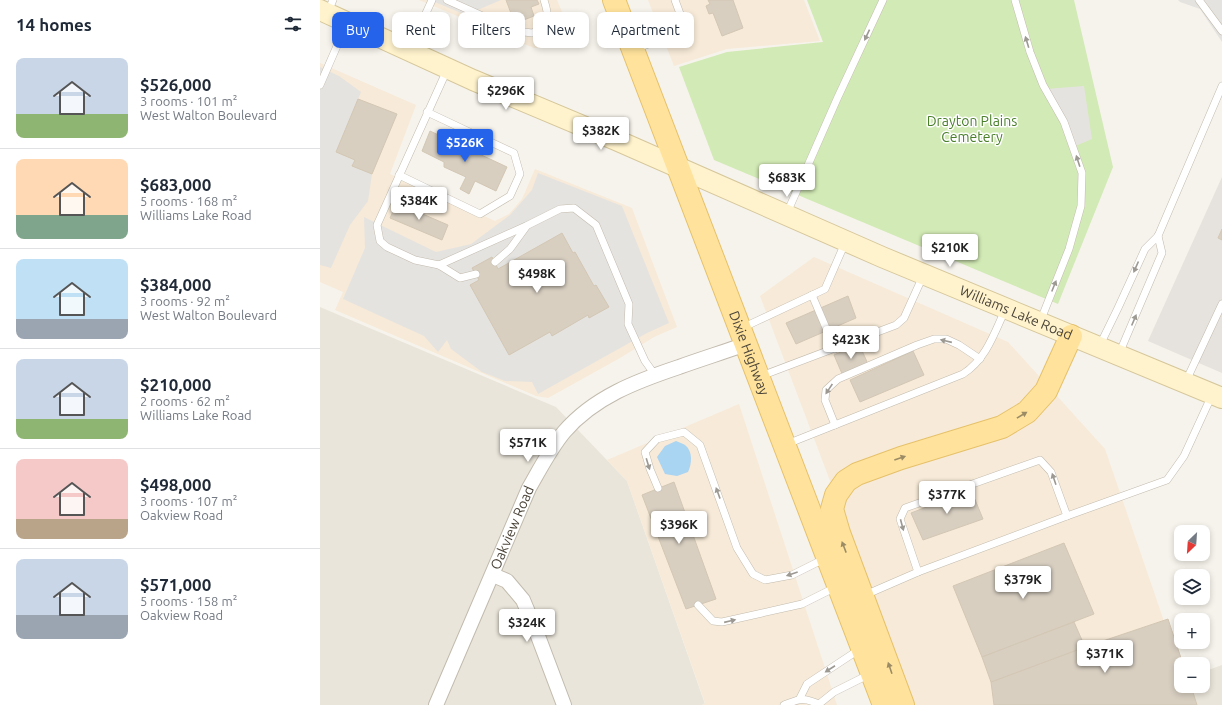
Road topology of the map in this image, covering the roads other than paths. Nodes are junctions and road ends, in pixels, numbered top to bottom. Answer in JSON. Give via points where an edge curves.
{"nodes":[{"id":1,"x":432,"y":0,"type":"edge"},
{"id":2,"x":447,"y":0,"type":"edge"},
{"id":3,"x":544,"y":0,"type":"edge"},
{"id":4,"x":614,"y":0,"type":"edge"},
{"id":5,"x":675,"y":0,"type":"edge"},
{"id":6,"x":883,"y":0,"type":"edge"},
{"id":7,"x":1015,"y":0,"type":"edge"},
{"id":8,"x":1199,"y":0,"type":"edge"},
{"id":9,"x":1222,"y":32,"type":"edge"},
{"id":10,"x":384,"y":39,"type":"edge"},
{"id":11,"x":336,"y":48,"type":"edge"},
{"id":12,"x":409,"y":50,"type":"junction"},
{"id":13,"x":633,"y":50,"type":"junction"},
{"id":14,"x":447,"y":68,"type":"junction"},
{"id":15,"x":320,"y":85,"type":"edge"},
{"id":16,"x":1222,"y":86,"type":"edge"},
{"id":17,"x":427,"y":112,"type":"junction"},
{"id":18,"x":679,"y":168,"type":"junction"},
{"id":19,"x":399,"y":175,"type":"junction"},
{"id":20,"x":786,"y":215,"type":"junction"},
{"id":21,"x":526,"y":226,"type":"junction"},
{"id":22,"x":1158,"y":236,"type":"junction"},
{"id":23,"x":846,"y":241,"type":"junction"},
{"id":24,"x":494,"y":262,"type":"dead end"},
{"id":25,"x":439,"y":265,"type":"junction"},
{"id":26,"x":476,"y":274,"type":"dead end"},
{"id":27,"x":924,"y":274,"type":"junction"},
{"id":28,"x":812,"y":295,"type":"junction"},
{"id":29,"x":1222,"y":304,"type":"edge"},
{"id":30,"x":1006,"y":308,"type":"junction"},
{"id":31,"x":1040,"y":322,"type":"junction"},
{"id":32,"x":743,"y":336,"type":"junction"},
{"id":33,"x":1071,"y":336,"type":"junction"},
{"id":34,"x":1099,"y":347,"type":"junction"},
{"id":35,"x":835,"y":349,"type":"junction"},
{"id":36,"x":1119,"y":355,"type":"junction"},
{"id":37,"x":980,"y":360,"type":"junction"},
{"id":38,"x":655,"y":375,"type":"junction"},
{"id":39,"x":758,"y":377,"type":"junction"},
{"id":40,"x":1185,"y":383,"type":"junction"},
{"id":41,"x":1217,"y":396,"type":"edge"},
{"id":42,"x":835,"y":425,"type":"junction"},
{"id":43,"x":784,"y":445,"type":"junction"},
{"id":44,"x":658,"y":488,"type":"dead end"},
{"id":45,"x":1067,"y":516,"type":"junction"},
{"id":46,"x":828,"y":558,"type":"junction"},
{"id":47,"x":918,"y":572,"type":"junction"},
{"id":48,"x":493,"y":575,"type":"junction"},
{"id":49,"x":838,"y":586,"type":"junction"},
{"id":50,"x":863,"y":596,"type":"junction"},
{"id":51,"x":698,"y":605,"type":"dead end"},
{"id":52,"x":862,"y":648,"type":"junction"},
{"id":53,"x":872,"y":673,"type":"junction"},
{"id":54,"x":800,"y":698,"type":"junction"},
{"id":55,"x":436,"y":705,"type":"edge"},
{"id":56,"x":564,"y":705,"type":"edge"},
{"id":57,"x":784,"y":705,"type":"edge"},
{"id":58,"x":819,"y":705,"type":"edge"},
{"id":59,"x":884,"y":705,"type":"edge"},
{"id":60,"x":903,"y":705,"type":"edge"}],
"edges":[{"from":1,"to":12,"type":"lane"},
{"from":2,"to":3,"type":"lane","via":[[516,31],[532,33],[543,29],[546,23],[548,14]]},
{"from":4,"to":13,"type":"main road","name":"Dixie Highway"},
{"from":5,"to":13,"type":"lane","via":[[686,30]]},
{"from":6,"to":20,"type":"lane","one_way":true},
{"from":31,"to":7,"type":"lane","one_way":true,"via":[[1074,235],[1082,206],[1082,173],[1064,122],[1043,85],[1030,52]]},
{"from":8,"to":9,"type":"lane"},
{"from":10,"to":12,"type":"main road","name":"Williams Lake Road"},
{"from":11,"to":15,"type":"lane"},
{"from":12,"to":14,"type":"main road","name":"Williams Lake Road"},
{"from":13,"to":18,"type":"main road","name":"Dixie Highway"},
{"from":14,"to":17,"type":"lane"},
{"from":14,"to":18,"type":"main road","name":"Williams Lake Road"},
{"from":16,"to":22,"type":"lane"},
{"from":17,"to":19,"type":"lane"},
{"from":17,"to":19,"type":"lane","via":[[514,153],[520,174],[510,196],[480,214]]},
{"from":18,"to":20,"type":"main road","name":"Williams Lake Road"},
{"from":18,"to":32,"type":"main road","name":"Dixie Highway"},
{"from":19,"to":25,"type":"lane","via":[[376,225],[380,241],[386,247],[415,260]]},
{"from":20,"to":23,"type":"main road","name":"Williams Lake Road"},
{"from":21,"to":24,"type":"lane","via":[[510,249]]},
{"from":21,"to":25,"type":"lane"},
{"from":21,"to":38,"type":"lane","via":[[560,209],[574,208],[596,226],[629,304],[628,324],[645,361]]},
{"from":22,"to":34,"type":"lane","one_way":true,"via":[[1145,249]]},
{"from":36,"to":22,"type":"lane","one_way":true,"via":[[1162,253]]},
{"from":23,"to":27,"type":"main road","name":"Williams Lake Road"},
{"from":23,"to":28,"type":"lane","via":[[825,289]]},
{"from":25,"to":26,"type":"lane","via":[[460,278]]},
{"from":27,"to":30,"type":"main road","name":"Williams Lake Road"},
{"from":27,"to":35,"type":"lane","via":[[904,318],[896,325]]},
{"from":28,"to":32,"type":"lane"},
{"from":28,"to":35,"type":"lane"},
{"from":29,"to":40,"type":"lane"},
{"from":30,"to":31,"type":"main road","name":"Williams Lake Road"},
{"from":30,"to":37,"type":"lane"},
{"from":31,"to":33,"type":"main road","name":"Williams Lake Road"},
{"from":32,"to":38,"type":"street","name":"Oakview Road"},
{"from":32,"to":39,"type":"main road","name":"Dixie Highway"},
{"from":33,"to":34,"type":"main road","name":"Williams Lake Road"},
{"from":50,"to":33,"type":"main road","one_way":true,"via":[[832,509],[836,495],[846,481],[857,474],[901,458],[1002,426],[1027,412],[1046,391]]},
{"from":34,"to":36,"type":"main road","name":"Williams Lake Road"},
{"from":35,"to":39,"type":"lane"},
{"from":36,"to":40,"type":"main road","name":"Williams Lake Road"},
{"from":37,"to":42,"type":"lane","via":[[963,374]]},
{"from":37,"to":42,"type":"lane","one_way":true,"via":[[946,339],[934,339],[838,379],[826,390],[824,400]]},
{"from":38,"to":48,"type":"street","name":"Oakview Road","via":[[596,403],[564,432],[529,488]]},
{"from":39,"to":43,"type":"main road","name":"Dixie Highway"},
{"from":40,"to":41,"type":"main road","name":"Williams Lake Road"},
{"from":41,"to":45,"type":"lane","via":[[1184,456],[1167,480]]},
{"from":42,"to":43,"type":"lane"},
{"from":43,"to":46,"type":"main road","name":"Dixie Highway"},
{"from":46,"to":44,"type":"lane","one_way":true,"via":[[792,575],[765,580],[753,574],[737,548],[700,445],[684,432],[657,439],[645,452]]},
{"from":45,"to":47,"type":"lane"},
{"from":45,"to":47,"type":"lane","one_way":true,"via":[[1051,472],[1040,460],[905,508],[900,520]]},
{"from":46,"to":49,"type":"main road","name":"Dixie Highway"},
{"from":47,"to":50,"type":"lane"},
{"from":48,"to":55,"type":"street","name":"Oakview Road"},
{"from":48,"to":56,"type":"street","via":[[507,581],[523,600]]},
{"from":51,"to":49,"type":"lane","one_way":true,"via":[[713,621],[722,622],[802,604]]},
{"from":49,"to":52,"type":"main road","name":"Dixie Highway"},
{"from":60,"to":50,"type":"main road","one_way":true},
{"from":52,"to":53,"type":"main road","name":"Dixie Highway"},
{"from":52,"to":54,"type":"lane","one_way":true,"via":[[807,684]]},
{"from":53,"to":58,"type":"lane","via":[[834,692]]},
{"from":53,"to":59,"type":"main road","name":"Dixie Highway"},
{"from":54,"to":57,"type":"lane"},
{"from":54,"to":58,"type":"lane"}]}
